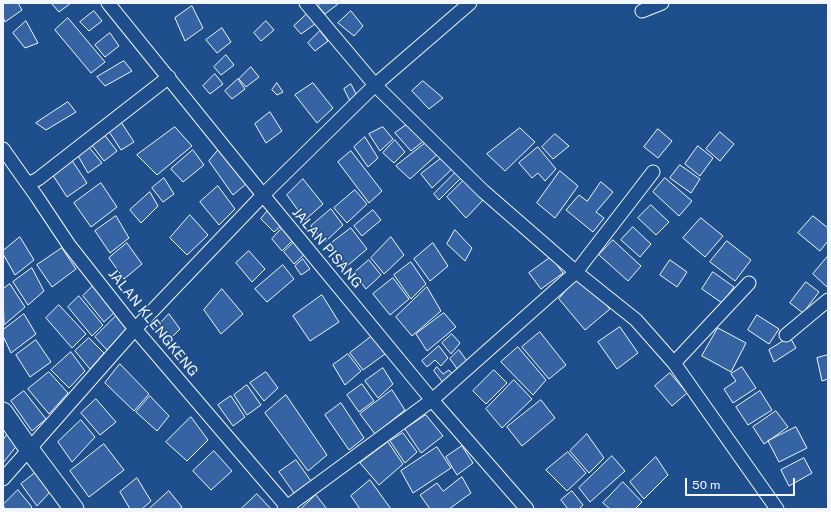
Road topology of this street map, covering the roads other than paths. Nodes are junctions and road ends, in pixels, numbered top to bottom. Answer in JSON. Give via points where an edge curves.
{"nodes":[{"id":1,"x":108,"y":3,"type":"edge"},
{"id":2,"x":306,"y":3,"type":"edge"},
{"id":3,"x":470,"y":3,"type":"edge"},
{"id":4,"x":662,"y":3,"type":"edge"},
{"id":5,"x":642,"y":11,"type":"dead end"},
{"id":6,"x":169,"y":77,"type":"junction"},
{"id":7,"x":375,"y":85,"type":"junction"},
{"id":8,"x":3,"y":149,"type":"edge"},
{"id":9,"x":653,"y":172,"type":"dead end"},
{"id":10,"x":28,"y":184,"type":"junction"},
{"id":11,"x":263,"y":195,"type":"junction"},
{"id":12,"x":576,"y":272,"type":"junction"},
{"id":13,"x":749,"y":283,"type":"dead end"},
{"id":14,"x":828,"y":300,"type":"edge"},
{"id":15,"x":135,"y":329,"type":"junction"},
{"id":16,"x":786,"y":334,"type":"dead end"},
{"id":17,"x":674,"y":363,"type":"junction"},
{"id":18,"x":432,"y":400,"type":"junction"},
{"id":19,"x":3,"y":412,"type":"edge"},
{"id":20,"x":29,"y":449,"type":"junction"},
{"id":21,"x":3,"y":480,"type":"edge"},
{"id":22,"x":287,"y":508,"type":"edge"},
{"id":23,"x":74,"y":509,"type":"edge"},
{"id":24,"x":527,"y":509,"type":"edge"},
{"id":25,"x":777,"y":509,"type":"edge"}],
"edges":[{"from":1,"to":6,"type":"street","name":"JALAN PISANG"},
{"from":2,"to":7,"type":"street"},
{"from":3,"to":7,"type":"street"},
{"from":4,"to":5,"type":"street"},
{"from":6,"to":10,"type":"street","via":[[38,179]]},
{"from":6,"to":11,"type":"street","name":"JALAN PISANG"},
{"from":7,"to":11,"type":"street"},
{"from":7,"to":12,"type":"street","via":[[483,191]]},
{"from":8,"to":10,"type":"street","name":"JALAN KLENGKENG"},
{"from":9,"to":12,"type":"street"},
{"from":10,"to":15,"type":"street","name":"JALAN KLENGKENG","via":[[69,245]]},
{"from":11,"to":15,"type":"street"},
{"from":11,"to":18,"type":"street","name":"JALAN PISANG"},
{"from":12,"to":17,"type":"street","via":[[636,320]]},
{"from":12,"to":18,"type":"street"},
{"from":13,"to":17,"type":"street"},
{"from":14,"to":16,"type":"street"},
{"from":15,"to":20,"type":"street"},
{"from":15,"to":22,"type":"street","name":"JALAN KLENGKENG"},
{"from":17,"to":25,"type":"street"},
{"from":18,"to":22,"type":"street"},
{"from":18,"to":24,"type":"street","name":"JALAN PISANG"},
{"from":19,"to":20,"type":"main road"},
{"from":20,"to":21,"type":"street"},
{"from":20,"to":23,"type":"main road"}]}
